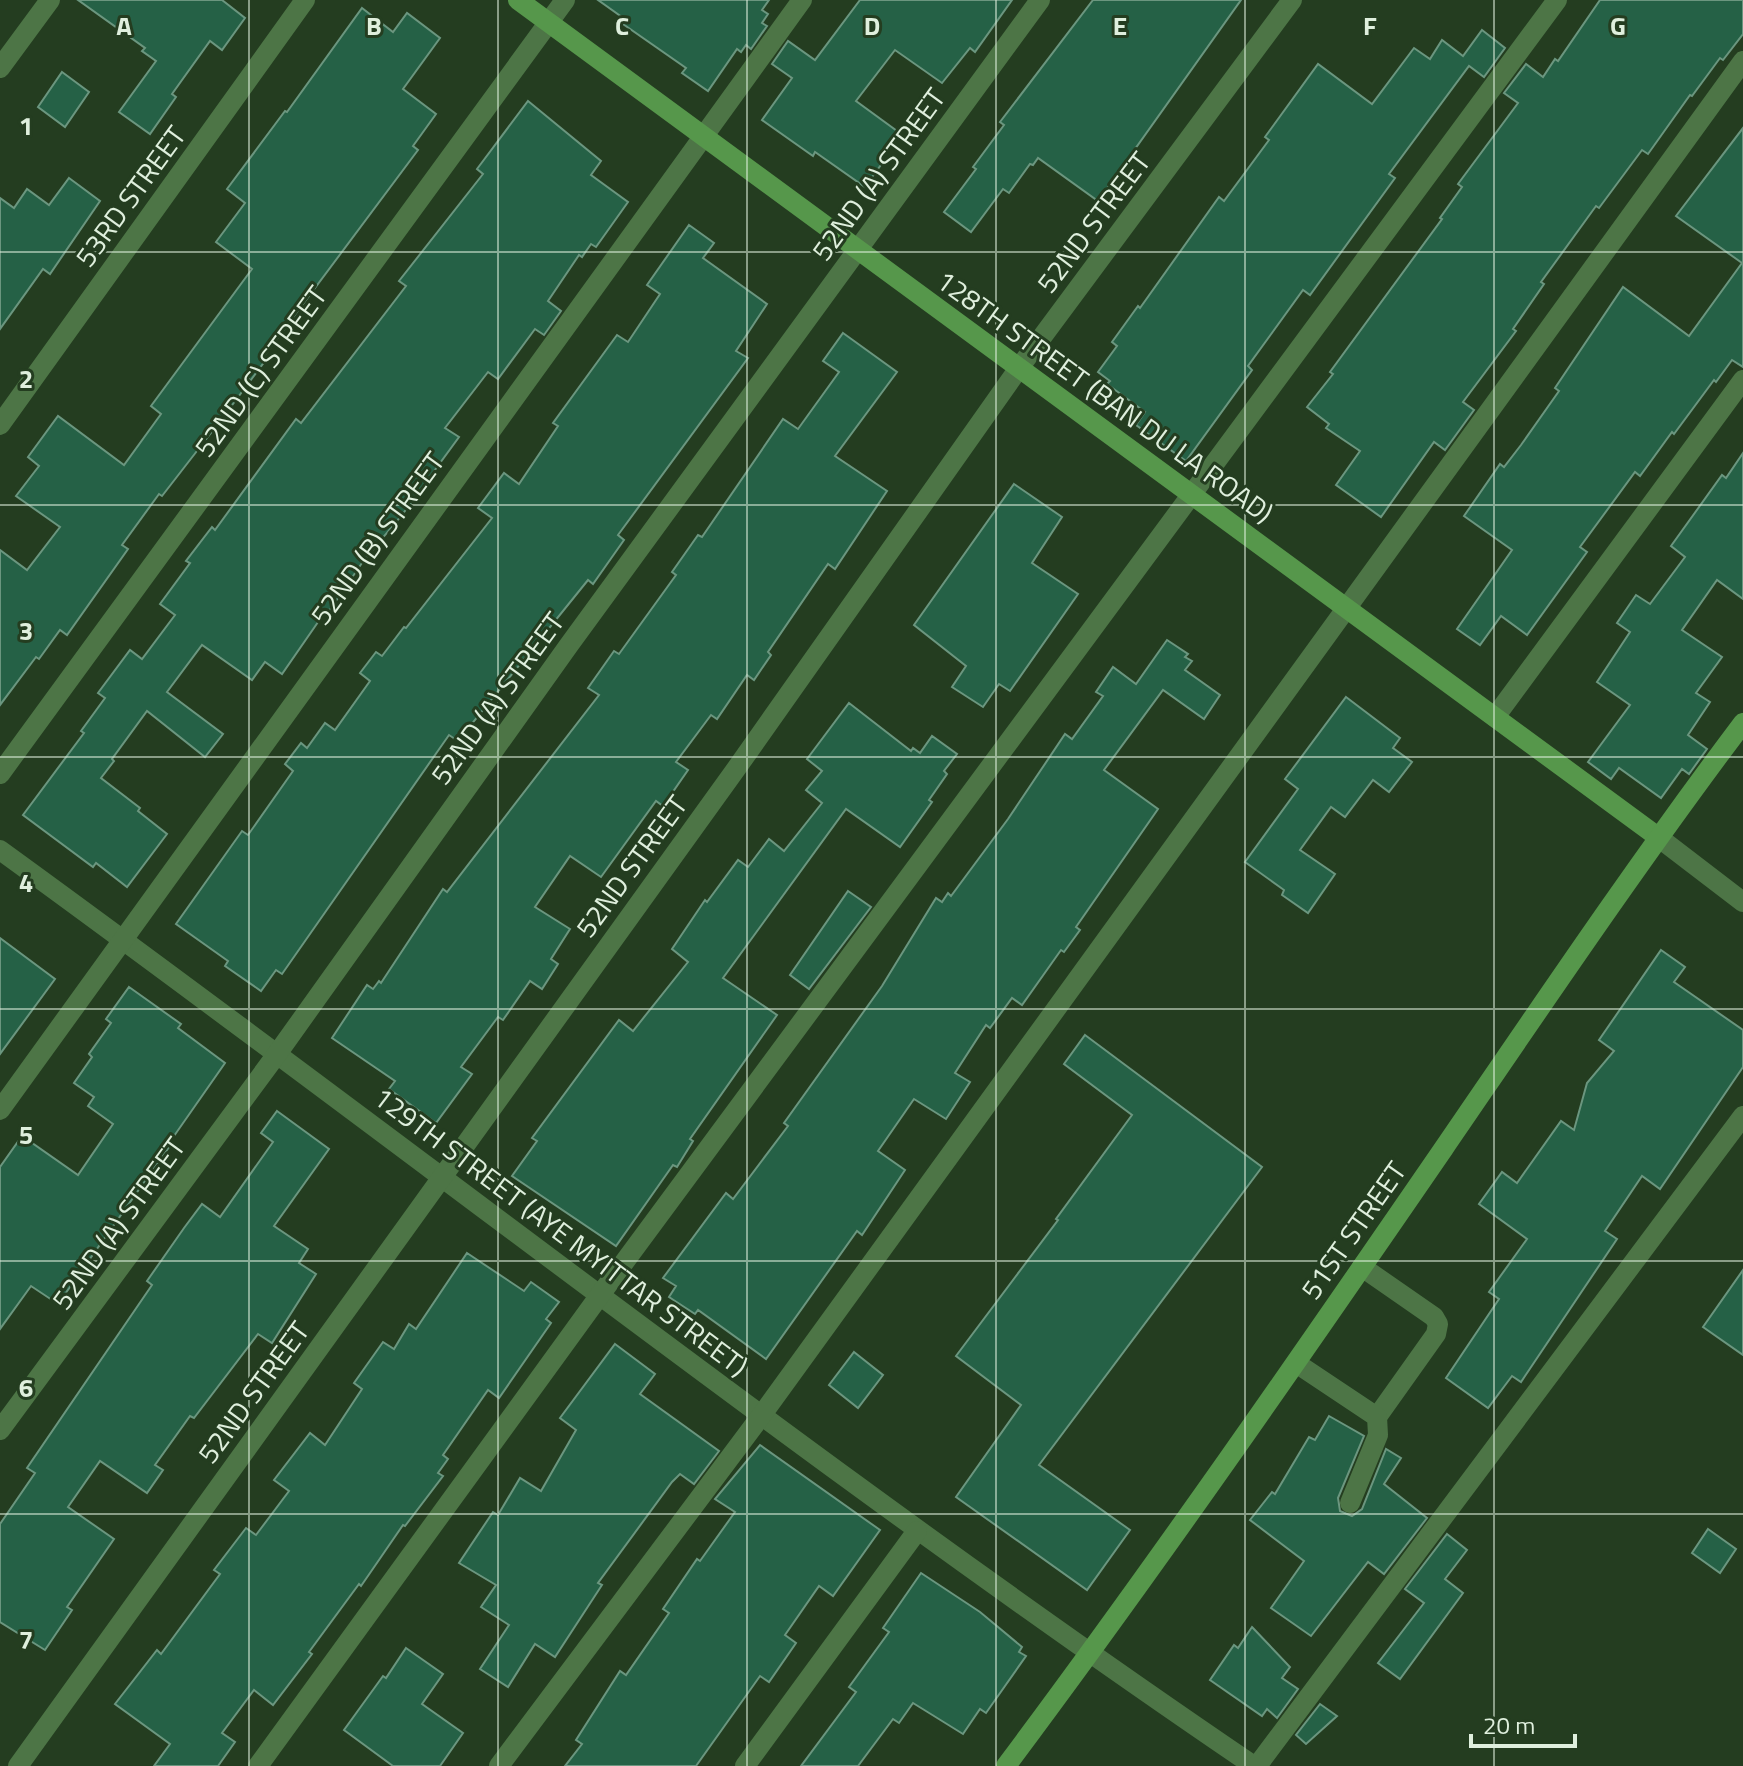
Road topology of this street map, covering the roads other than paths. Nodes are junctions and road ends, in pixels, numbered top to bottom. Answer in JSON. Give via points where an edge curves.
{"nodes":[{"id":1,"x":50,"y":0,"type":"edge"},
{"id":2,"x":305,"y":0,"type":"edge"},
{"id":3,"x":518,"y":0,"type":"edge"},
{"id":4,"x":565,"y":0,"type":"edge"},
{"id":5,"x":802,"y":0,"type":"edge"},
{"id":6,"x":1040,"y":0,"type":"edge"},
{"id":7,"x":1292,"y":0,"type":"edge"},
{"id":8,"x":1557,"y":0,"type":"edge"},
{"id":9,"x":548,"y":22,"type":"junction"},
{"id":10,"x":1743,"y":61,"type":"edge"},
{"id":11,"x":0,"y":68,"type":"edge"},
{"id":12,"x":703,"y":135,"type":"junction"},
{"id":13,"x":857,"y":249,"type":"junction"},
{"id":14,"x":1019,"y":368,"type":"junction"},
{"id":15,"x":1743,"y":380,"type":"edge"},
{"id":16,"x":0,"y":425,"type":"edge"},
{"id":17,"x":1191,"y":494,"type":"junction"},
{"id":18,"x":1345,"y":607,"type":"junction"},
{"id":19,"x":1495,"y":717,"type":"junction"},
{"id":20,"x":1743,"y":723,"type":"edge"},
{"id":21,"x":0,"y":774,"type":"edge"},
{"id":22,"x":1658,"y":837,"type":"junction"},
{"id":23,"x":0,"y":850,"type":"edge"},
{"id":24,"x":1743,"y":902,"type":"edge"},
{"id":25,"x":124,"y":940,"type":"junction"},
{"id":26,"x":277,"y":1054,"type":"junction"},
{"id":27,"x":0,"y":1110,"type":"edge"},
{"id":28,"x":1743,"y":1116,"type":"edge"},
{"id":29,"x":442,"y":1177,"type":"junction"},
{"id":30,"x":1362,"y":1267,"type":"junction"},
{"id":31,"x":600,"y":1295,"type":"junction"},
{"id":32,"x":1296,"y":1363,"type":"junction"},
{"id":33,"x":761,"y":1416,"type":"junction"},
{"id":34,"x":1377,"y":1417,"type":"junction"},
{"id":35,"x":0,"y":1430,"type":"edge"},
{"id":36,"x":1350,"y":1503,"type":"dead end"},
{"id":37,"x":917,"y":1531,"type":"junction"},
{"id":38,"x":1090,"y":1655,"type":"junction"},
{"id":39,"x":18,"y":1766,"type":"edge"},
{"id":40,"x":258,"y":1766,"type":"edge"},
{"id":41,"x":499,"y":1766,"type":"edge"},
{"id":42,"x":745,"y":1766,"type":"edge"},
{"id":43,"x":1006,"y":1766,"type":"edge"},
{"id":44,"x":1255,"y":1766,"type":"edge"}],
"edges":[{"from":1,"to":11,"type":"street"},
{"from":2,"to":16,"type":"street","name":"53RD STREET"},
{"from":3,"to":9,"type":"street","name":"128TH STREET (BAN DU LA ROAD)"},
{"from":4,"to":9,"type":"street","name":"52ND (C) STREET"},
{"from":5,"to":12,"type":"street","name":"52ND (B) STREET"},
{"from":6,"to":13,"type":"street","name":"52ND (A) STREET"},
{"from":7,"to":14,"type":"street","name":"52ND STREET"},
{"from":8,"to":17,"type":"street"},
{"from":9,"to":12,"type":"street","name":"128TH STREET (BAN DU LA ROAD)"},
{"from":9,"to":21,"type":"street","name":"52ND (C) STREET"},
{"from":10,"to":18,"type":"street"},
{"from":12,"to":13,"type":"street","name":"128TH STREET (BAN DU LA ROAD)"},
{"from":12,"to":25,"type":"street","name":"52ND (B) STREET"},
{"from":13,"to":14,"type":"street","name":"128TH STREET (BAN DU LA ROAD)"},
{"from":13,"to":26,"type":"street","name":"52ND (A) STREET"},
{"from":14,"to":17,"type":"street","name":"128TH STREET (BAN DU LA ROAD)"},
{"from":14,"to":29,"type":"street","name":"52ND STREET"},
{"from":15,"to":19,"type":"street"},
{"from":17,"to":18,"type":"street","name":"128TH STREET (BAN DU LA ROAD)"},
{"from":17,"to":31,"type":"street"},
{"from":18,"to":19,"type":"street","name":"128TH STREET (BAN DU LA ROAD)"},
{"from":18,"to":33,"type":"street"},
{"from":19,"to":22,"type":"street","name":"128TH STREET (BAN DU LA ROAD)"},
{"from":20,"to":22,"type":"street","name":"51ST STREET"},
{"from":22,"to":24,"type":"street"},
{"from":22,"to":30,"type":"street","name":"51ST STREET"},
{"from":23,"to":25,"type":"street","name":"129TH STREET (AYE MYITTAR STREET)"},
{"from":25,"to":26,"type":"street","name":"129TH STREET (AYE MYITTAR STREET)"},
{"from":25,"to":27,"type":"street","name":"52ND (B) STREET"},
{"from":26,"to":29,"type":"street","name":"129TH STREET (AYE MYITTAR STREET)"},
{"from":26,"to":35,"type":"street","name":"52ND (A) STREET"},
{"from":28,"to":44,"type":"street"},
{"from":29,"to":31,"type":"street","name":"129TH STREET (AYE MYITTAR STREET)"},
{"from":29,"to":39,"type":"street","name":"52ND STREET"},
{"from":30,"to":32,"type":"street","name":"51ST STREET"},
{"from":30,"to":34,"type":"street","via":[[1438,1324]]},
{"from":31,"to":33,"type":"street","name":"129TH STREET (AYE MYITTAR STREET)"},
{"from":31,"to":40,"type":"street"},
{"from":32,"to":34,"type":"street"},
{"from":32,"to":38,"type":"street","name":"51ST STREET"},
{"from":33,"to":37,"type":"street","name":"129TH STREET (AYE MYITTAR STREET)"},
{"from":33,"to":41,"type":"street"},
{"from":34,"to":36,"type":"street","via":[[1378,1435]]},
{"from":37,"to":38,"type":"street","name":"129TH STREET (AYE MYITTAR STREET)"},
{"from":37,"to":42,"type":"street"},
{"from":38,"to":43,"type":"street","name":"51ST STREET"},
{"from":38,"to":44,"type":"street","name":"129TH STREET (AYE MYITTAR STREET)"}]}
